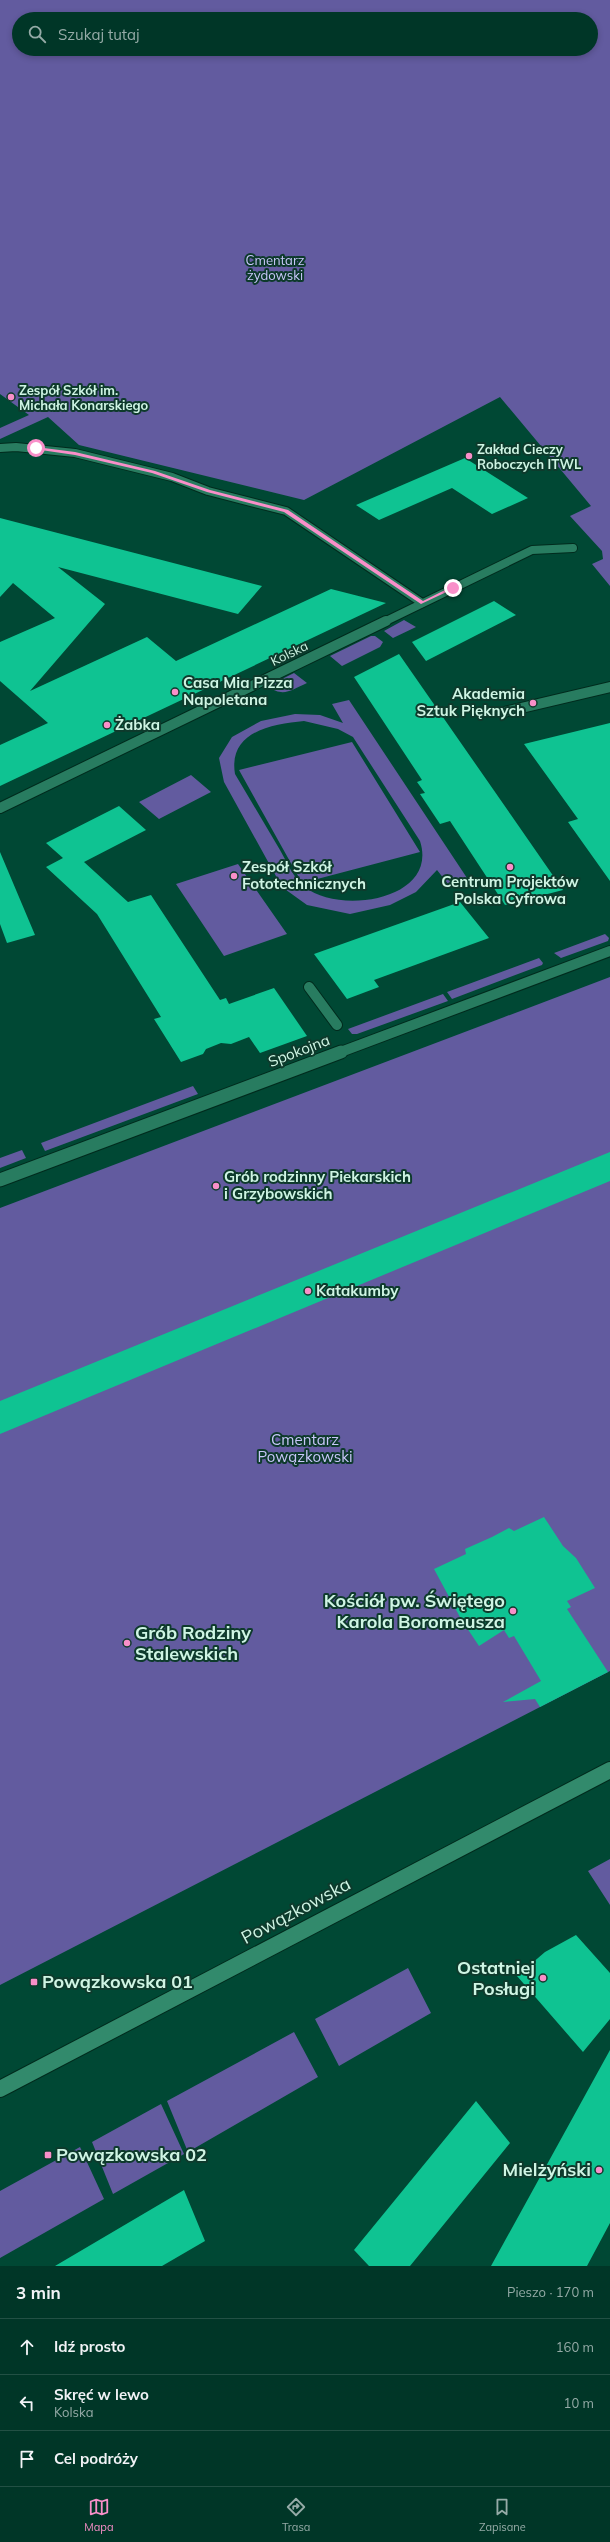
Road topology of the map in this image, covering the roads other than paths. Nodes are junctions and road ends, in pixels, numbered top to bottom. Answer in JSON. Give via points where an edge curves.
{"nodes":[{"id":1,"x":0,"y":448,"type":"edge"},
{"id":2,"x":573,"y":548,"type":"dead end"},
{"id":3,"x":422,"y":603,"type":"junction"},
{"id":4,"x":610,"y":687,"type":"edge"},
{"id":5,"x":504,"y":712,"type":"dead end"},
{"id":6,"x":0,"y":808,"type":"edge"},
{"id":7,"x":610,"y":951,"type":"edge"},
{"id":8,"x":309,"y":987,"type":"dead end"},
{"id":9,"x":337,"y":1025,"type":"dead end"},
{"id":10,"x":0,"y":1180,"type":"edge"},
{"id":11,"x":610,"y":1770,"type":"edge"},
{"id":12,"x":0,"y":2089,"type":"edge"}],
"edges":[{"from":1,"to":3,"type":"street","via":[[16,447],[75,453],[172,477],[197,488],[286,511]]},
{"from":2,"to":3,"type":"street","name":"Kolska","via":[[532,550]]},
{"from":3,"to":6,"type":"street","name":"Kolska"},
{"from":4,"to":5,"type":"street"},
{"from":7,"to":10,"type":"street","name":"Spokojna"},
{"from":8,"to":9,"type":"street"},
{"from":11,"to":12,"type":"main road","name":"Powązkowska"}]}
